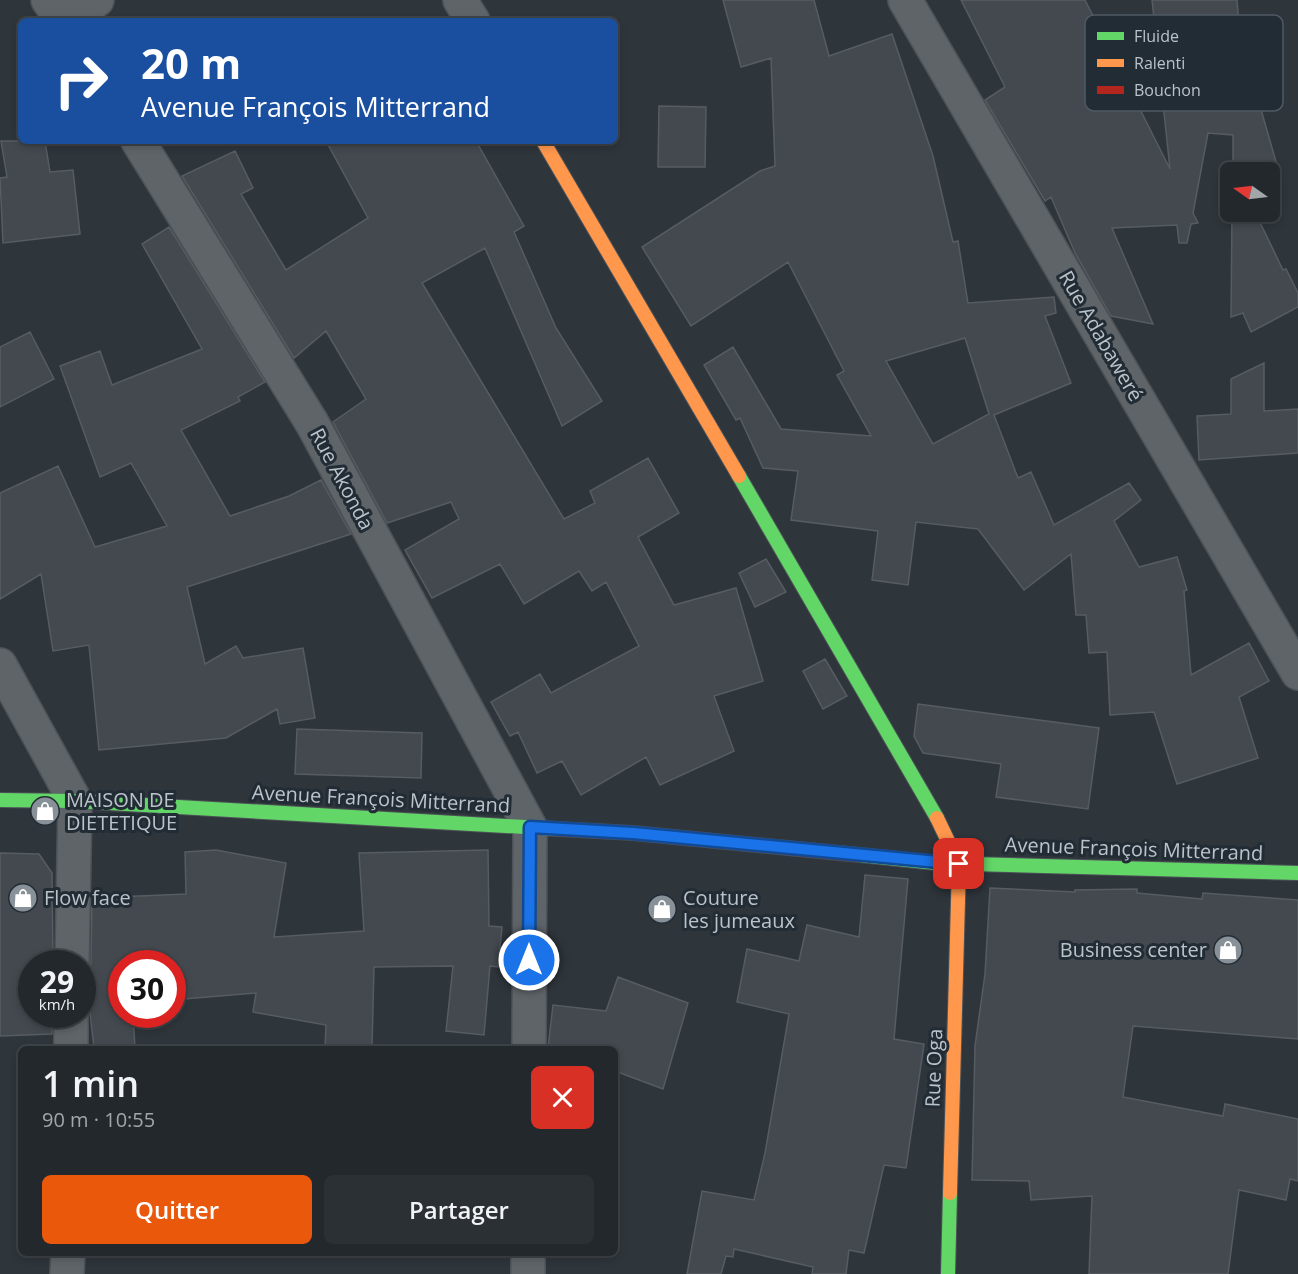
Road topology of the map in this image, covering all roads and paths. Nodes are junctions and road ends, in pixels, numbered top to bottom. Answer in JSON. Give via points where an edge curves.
{"nodes":[{"id":1,"x":48,"y":0,"type":"edge"},
{"id":2,"x":97,"y":0,"type":"edge"},
{"id":3,"x":460,"y":0,"type":"edge"},
{"id":4,"x":905,"y":0,"type":"edge"},
{"id":5,"x":61,"y":18,"type":"edge"},
{"id":6,"x":72,"y":18,"type":"edge"},
{"id":7,"x":471,"y":18,"type":"edge"},
{"id":8,"x":140,"y":144,"type":"edge"},
{"id":9,"x":545,"y":144,"type":"edge"},
{"id":10,"x":0,"y":665,"type":"edge"},
{"id":11,"x":1298,"y":673,"type":"edge"},
{"id":12,"x":0,"y":800,"type":"edge"},
{"id":13,"x":75,"y":801,"type":"junction"},
{"id":14,"x":530,"y":827,"type":"junction"},
{"id":15,"x":959,"y":864,"type":"junction"},
{"id":16,"x":1298,"y":873,"type":"edge"},
{"id":17,"x":72,"y":950,"type":"edge"},
{"id":18,"x":71,"y":1028,"type":"edge"},
{"id":19,"x":71,"y":1046,"type":"edge"},
{"id":20,"x":529,"y":1046,"type":"edge"},
{"id":21,"x":68,"y":1256,"type":"edge"},
{"id":22,"x":528,"y":1256,"type":"edge"},
{"id":23,"x":67,"y":1274,"type":"edge"},
{"id":24,"x":528,"y":1274,"type":"edge"},
{"id":25,"x":948,"y":1274,"type":"edge"}],
"edges":[{"from":1,"to":5,"type":"street"},
{"from":2,"to":6,"type":"street"},
{"from":3,"to":7,"type":"street"},
{"from":4,"to":11,"type":"street","name":"Rue Adabaweré"},
{"from":8,"to":14,"type":"street","name":"Rue Akonda","via":[[312,423]]},
{"from":9,"to":15,"type":"main road","via":[[927,798]]},
{"from":10,"to":13,"type":"street"},
{"from":12,"to":13,"type":"main road","name":"Avenue François Mitterrand"},
{"from":13,"to":14,"type":"main road","name":"Avenue François Mitterrand"},
{"from":13,"to":17,"type":"street"},
{"from":14,"to":15,"type":"main road","name":"Avenue François Mitterrand"},
{"from":14,"to":20,"type":"street"},
{"from":15,"to":16,"type":"main road","name":"Avenue François Mitterrand"},
{"from":15,"to":25,"type":"main road","name":"Rue Oga"},
{"from":18,"to":19,"type":"street"},
{"from":21,"to":23,"type":"street"},
{"from":22,"to":24,"type":"street"}]}
